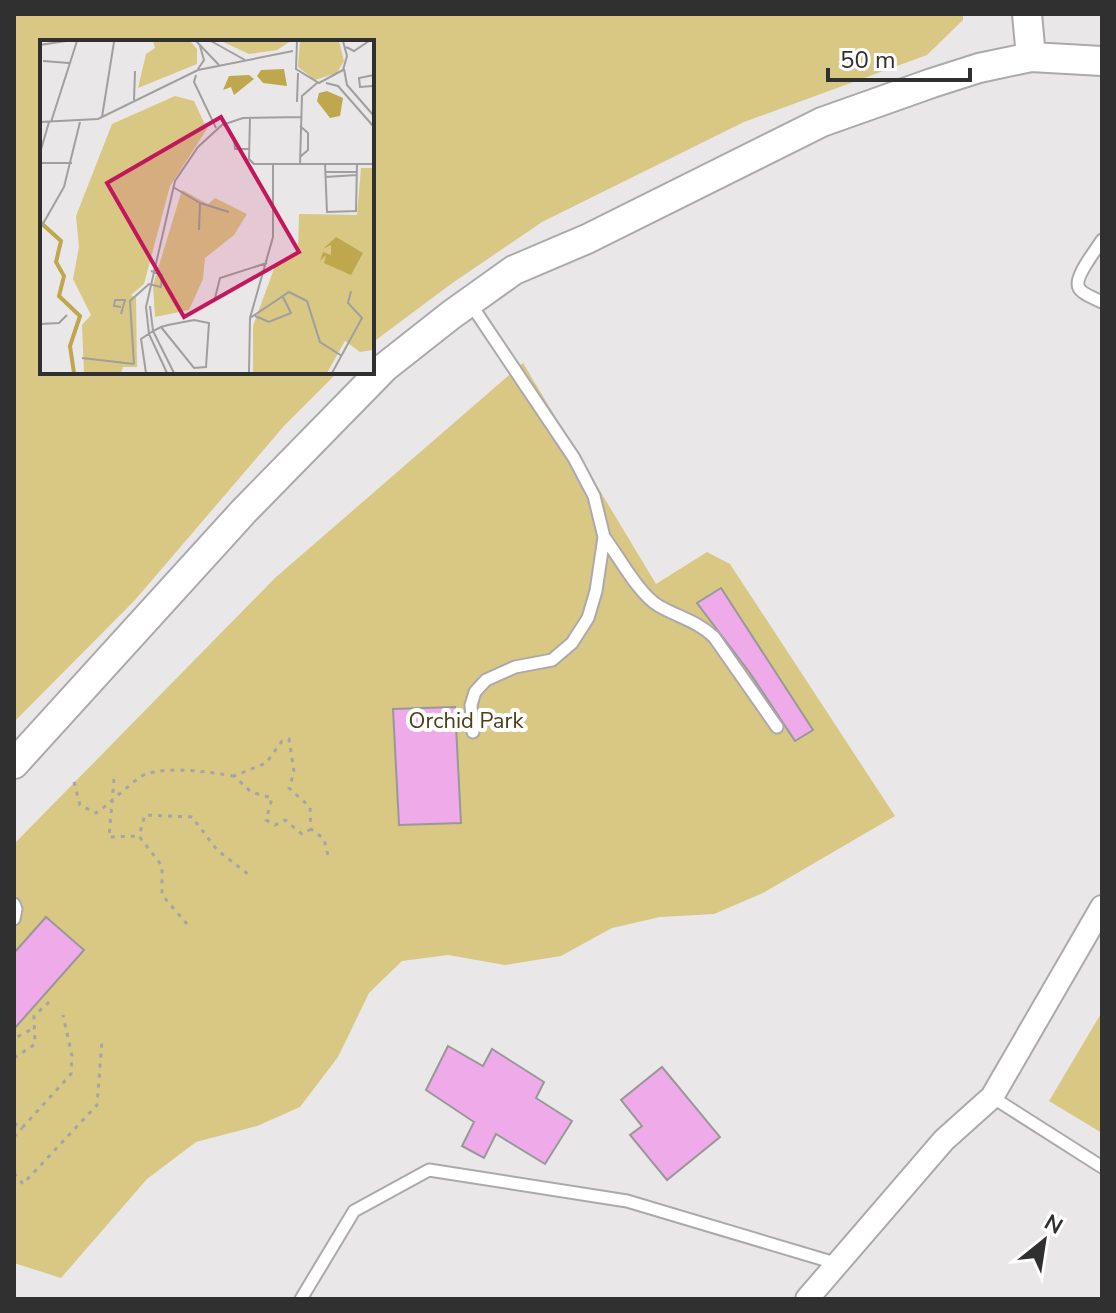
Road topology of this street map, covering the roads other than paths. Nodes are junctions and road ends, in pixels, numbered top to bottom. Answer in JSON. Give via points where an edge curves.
{"nodes":[{"id":1,"x":1027,"y":14,"type":"edge"},
{"id":2,"x":1031,"y":57,"type":"junction"},
{"id":3,"x":1102,"y":61,"type":"edge"},
{"id":4,"x":1102,"y":240,"type":"edge"},
{"id":5,"x":469,"y":302,"type":"junction"},
{"id":6,"x":1102,"y":302,"type":"edge"},
{"id":7,"x":604,"y":537,"type":"junction"},
{"id":8,"x":777,"y":727,"type":"dead end"},
{"id":9,"x":473,"y":732,"type":"dead end"},
{"id":10,"x":14,"y":764,"type":"edge"},
{"id":11,"x":14,"y":904,"type":"edge"},
{"id":12,"x":1102,"y":907,"type":"edge"},
{"id":13,"x":14,"y":919,"type":"edge"},
{"id":14,"x":992,"y":1097,"type":"junction"},
{"id":15,"x":1102,"y":1167,"type":"edge"},
{"id":16,"x":835,"y":1263,"type":"junction"},
{"id":17,"x":301,"y":1299,"type":"edge"},
{"id":18,"x":807,"y":1299,"type":"edge"}],
"edges":[{"from":1,"to":2,"type":"street"},
{"from":2,"to":3,"type":"street"},
{"from":2,"to":5,"type":"street","via":[[979,68],[822,122],[514,270]]},
{"from":4,"to":6,"type":"lane","via":[[1077,284]]},
{"from":5,"to":7,"type":"lane","via":[[574,458],[594,496]]},
{"from":5,"to":10,"type":"street","via":[[385,367],[337,415]]},
{"from":7,"to":8,"type":"lane","via":[[648,597],[714,637]]},
{"from":7,"to":9,"type":"lane","via":[[588,618],[572,643],[552,660],[515,667],[486,680],[471,705]]},
{"from":11,"to":13,"type":"lane"},
{"from":12,"to":14,"type":"street"},
{"from":14,"to":15,"type":"lane"},
{"from":14,"to":16,"type":"street","via":[[944,1140]]},
{"from":16,"to":17,"type":"lane","via":[[627,1201],[429,1170],[354,1211]]},
{"from":16,"to":18,"type":"street"}]}
